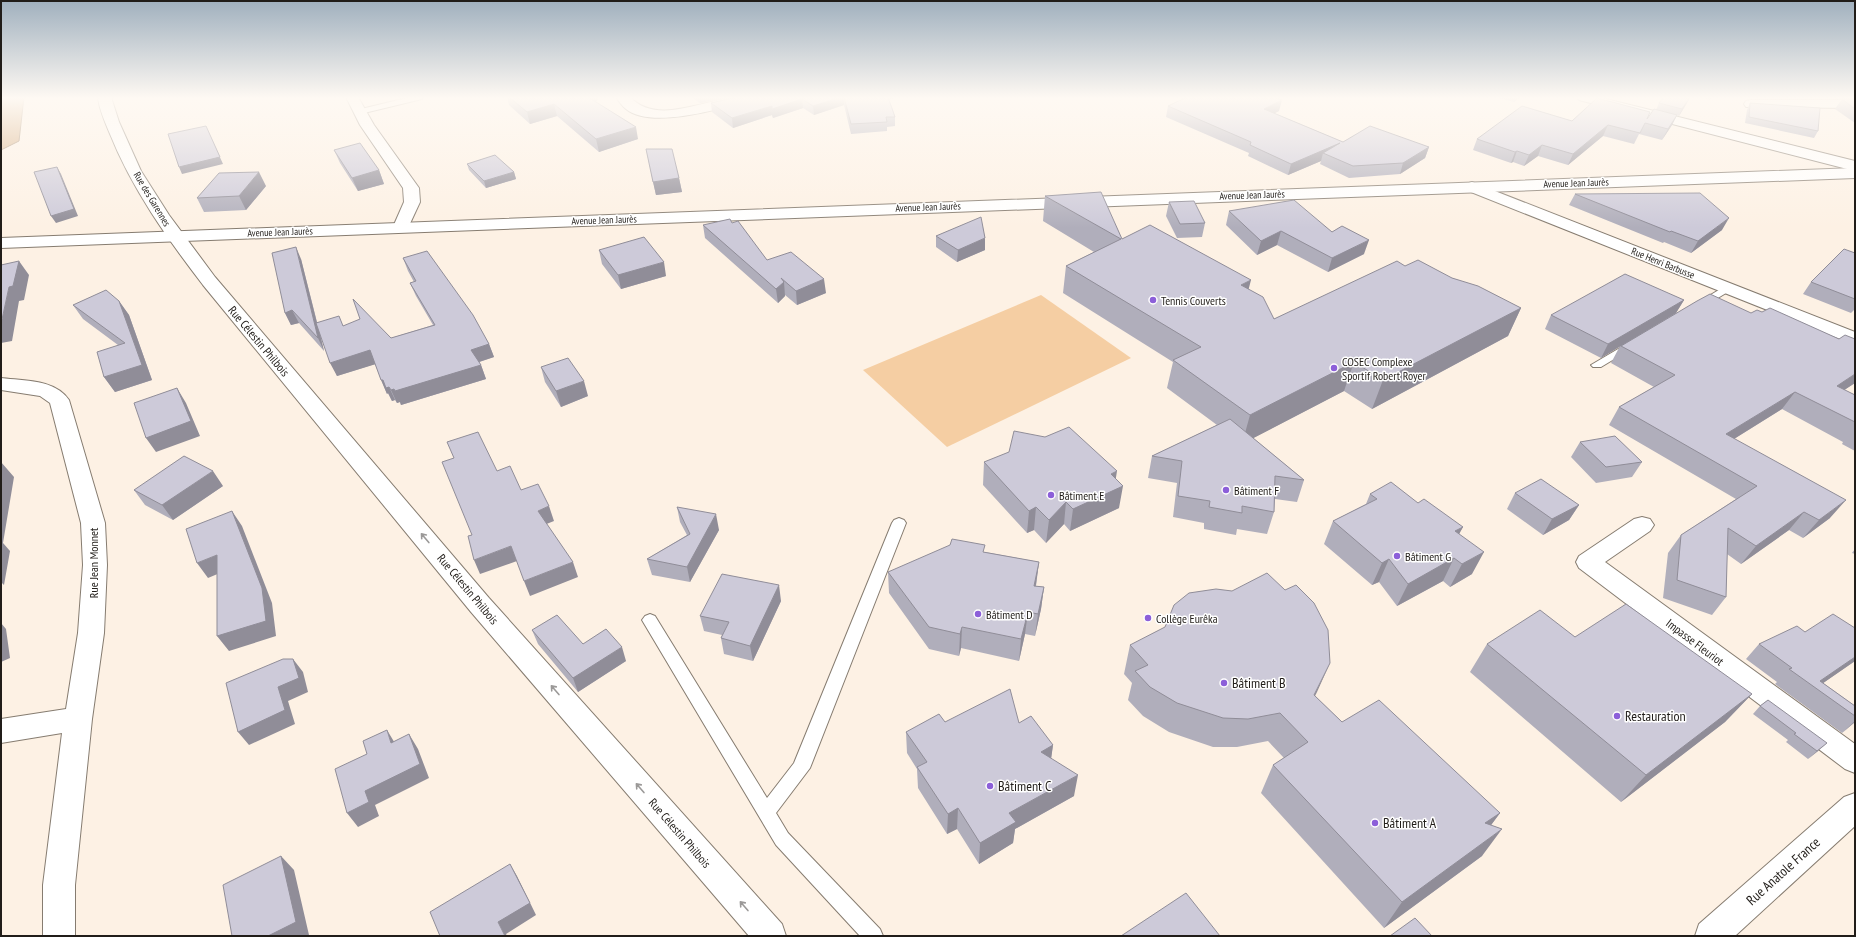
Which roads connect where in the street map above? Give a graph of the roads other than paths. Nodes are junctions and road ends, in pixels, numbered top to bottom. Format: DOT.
graph roads {
  1 [pos="118,141"];
  2 [pos="379,141"];
  3 [pos="1785,141"];
  4 [pos="1855,166"];
  5 [pos="1855,173"];
  6 [pos="1472,187"];
  7 [pos="401,227"];
  8 [pos="174,235"];
  9 [pos="1,242"];
  10 [pos="1727,288"];
  11 [pos="1692,308"];
  12 [pos="1855,339"];
  13 [pos="1638,341"];
  14 [pos="1597,365"];
  15 [pos="1,384"];
  16 [pos="899,523"];
  17 [pos="1642,525"];
  18 [pos="650,620"];
  19 [pos="78,719"];
  20 [pos="1,731"];
  21 [pos="1855,760"];
  22 [pos="1855,806"];
  23 [pos="766,812"];
  24 [pos="59,936"];
  25 [pos="770,936"];
  26 [pos="873,936"];
  27 [pos="1711,936"];
  1 -- 8 [label="street, Rue des Garennes"];
  2 -- 7 [label="street"];
  3 -- 4 [label="street"];
  5 -- 6 [label="street, Avenue Jean Jaurès"];
  6 -- 7 [label="street, Avenue Jean Jaurès"];
  6 -- 10 [label="street, Rue Henri Barbusse"];
  7 -- 8 [label="street, Avenue Jean Jaurès"];
  8 -- 9 [label="street, Avenue Jean Jaurès"];
  25 -- 8 [label="street, Rue Célestin Philbois, one-way"];
  10 -- 11 [label="lane"];
  10 -- 12 [label="street, Rue Henri Barbusse"];
  13 -- 14 [label="lane"];
  15 -- 19 [label="street, Rue Jean Monnet"];
  16 -- 23 [label="lane"];
  17 -- 21 [label="street, Impasse Fleuriot"];
  18 -- 23 [label="lane"];
  19 -- 20 [label="street"];
  19 -- 24 [label="street, Rue Jean Monnet"];
  22 -- 27 [label="street, Rue Anatole France"];
  23 -- 26 [label="lane"];
}
